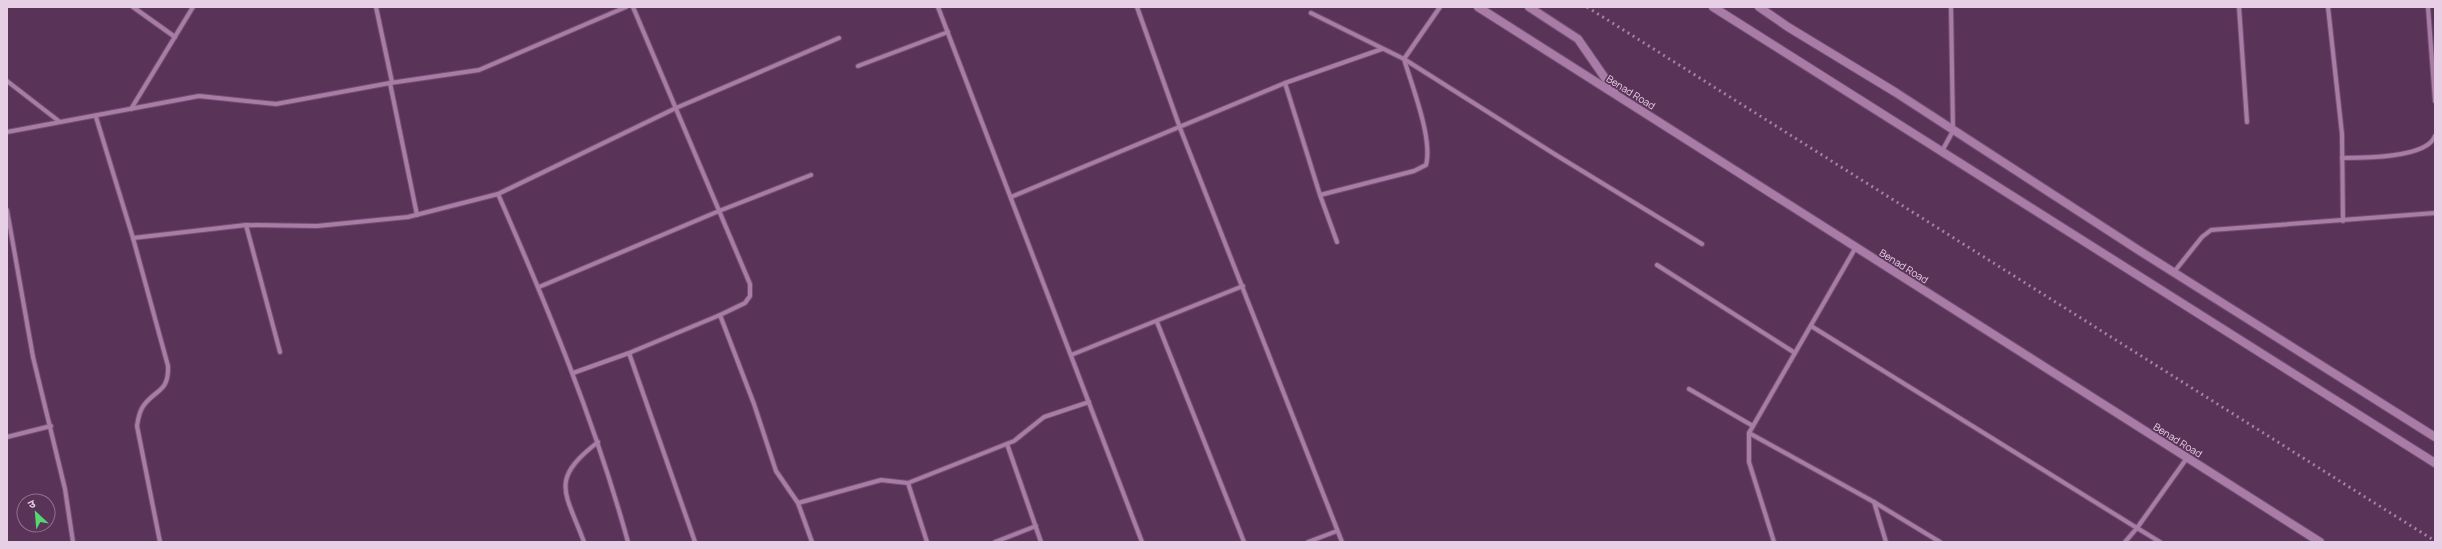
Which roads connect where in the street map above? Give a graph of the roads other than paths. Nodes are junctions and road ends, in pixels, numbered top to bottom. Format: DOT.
graph roads {
  1 [pos="133,7"];
  2 [pos="193,7"];
  3 [pos="376,7"];
  4 [pos="626,7"];
  5 [pos="633,7"];
  6 [pos="938,7"];
  7 [pos="1440,7"];
  8 [pos="1478,7"];
  9 [pos="1529,7"];
  10 [pos="1713,7"];
  11 [pos="1759,7"];
  12 [pos="1952,7"];
  13 [pos="2239,7"];
  14 [pos="2328,7"];
  15 [pos="2428,7"];
  16 [pos="1137,8"];
  17 [pos="1311,13"];
  18 [pos="948,32"];
  19 [pos="175,37"];
  20 [pos="840,38"];
  21 [pos="1382,49"];
  22 [pos="1404,59"];
  23 [pos="858,66"];
  24 [pos="7,81"];
  25 [pos="391,83"];
  26 [pos="1285,83"];
  27 [pos="1616,95"];
  28 [pos="2435,101"];
  29 [pos="676,108"];
  30 [pos="131,109"];
  31 [pos="96,117"];
  32 [pos="60,122"];
  33 [pos="2247,122"];
  34 [pos="1180,128"];
  35 [pos="1953,131"];
  36 [pos="7,132"];
  37 [pos="2435,136"];
  38 [pos="1942,151"];
  39 [pos="2342,158"];
  40 [pos="811,175"];
  41 [pos="498,194"];
  42 [pos="1320,195"];
  43 [pos="1011,197"];
  44 [pos="7,210"];
  45 [pos="719,211"];
  46 [pos="2435,213"];
  47 [pos="416,215"];
  48 [pos="2342,221"];
  49 [pos="246,224"];
  50 [pos="133,238"];
  51 [pos="1337,242"];
  52 [pos="1702,244"];
  53 [pos="1856,248"];
  54 [pos="1657,265"];
  55 [pos="2174,272"];
  56 [pos="1243,286"];
  57 [pos="539,287"];
  58 [pos="720,315"];
  59 [pos="1157,322"];
  60 [pos="1811,326"];
  61 [pos="280,352"];
  62 [pos="630,353"];
  63 [pos="1795,353"];
  64 [pos="1071,355"];
  65 [pos="573,373"];
  66 [pos="1688,388"];
  67 [pos="1089,402"];
  68 [pos="51,426"];
  69 [pos="1753,426"];
  70 [pos="1749,433"];
  71 [pos="7,437"];
  72 [pos="2435,437"];
  73 [pos="598,442"];
  74 [pos="1007,444"];
  75 [pos="2187,458"];
  76 [pos="2435,463"];
  77 [pos="908,483"];
  78 [pos="798,502"];
  79 [pos="1874,502"];
  80 [pos="1036,526"];
  81 [pos="2137,528"];
  82 [pos="1337,531"];
  83 [pos="73,542"];
  84 [pos="160,542"];
  85 [pos="584,542"];
  86 [pos="628,542"];
  87 [pos="695,542"];
  88 [pos="812,542"];
  89 [pos="927,542"];
  90 [pos="995,542"];
  91 [pos="1041,542"];
  92 [pos="1142,542"];
  93 [pos="1244,542"];
  94 [pos="1308,542"];
  95 [pos="1342,542"];
  96 [pos="1774,542"];
  97 [pos="1886,542"];
  98 [pos="1940,542"];
  99 [pos="2125,542"];
  100 [pos="2160,542"];
  101 [pos="2320,542"];
  1 -- 19 [label="street"];
  2 -- 19 [label="street"];
  3 -- 25 [label="street"];
  4 -- 25 [label="street"];
  5 -- 29 [label="street"];
  6 -- 18 [label="street"];
  7 -- 22 [label="street"];
  8 -- 27 [label="street, Benad Road"];
  9 -- 27 [label="street"];
  10 -- 38 [label="street"];
  11 -- 35 [label="street"];
  12 -- 35 [label="street"];
  13 -- 33 [label="street"];
  14 -- 39 [label="street"];
  15 -- 28 [label="street"];
  16 -- 34 [label="street"];
  17 -- 21 [label="street"];
  18 -- 23 [label="street"];
  18 -- 43 [label="street"];
  19 -- 30 [label="street"];
  20 -- 29 [label="street"];
  21 -- 22 [label="street"];
  21 -- 26 [label="street"];
  22 -- 42 [label="street"];
  22 -- 52 [label="street"];
  24 -- 32 [label="street"];
  25 -- 30 [label="street"];
  25 -- 47 [label="street"];
  26 -- 34 [label="street"];
  26 -- 42 [label="street"];
  27 -- 53 [label="street, Benad Road"];
  29 -- 41 [label="street"];
  29 -- 45 [label="street"];
  30 -- 31 [label="street"];
  31 -- 32 [label="street"];
  31 -- 50 [label="street"];
  32 -- 36 [label="street"];
  34 -- 43 [label="street"];
  34 -- 56 [label="street"];
  35 -- 38 [label="street"];
  35 -- 55 [label="street"];
  37 -- 39 [label="street"];
  38 -- 76 [label="street"];
  39 -- 48 [label="street"];
  40 -- 45 [label="street"];
  41 -- 47 [label="street"];
  41 -- 57 [label="street"];
  42 -- 51 [label="street"];
  43 -- 64 [label="street"];
  44 -- 68 [label="street"];
  45 -- 57 [label="street"];
  45 -- 58 [label="street"];
  46 -- 48 [label="street"];
  47 -- 49 [label="street"];
  48 -- 55 [label="street"];
  49 -- 50 [label="street"];
  49 -- 61 [label="street"];
  50 -- 84 [label="street"];
  53 -- 60 [label="street"];
  53 -- 75 [label="street, Benad Road"];
  54 -- 63 [label="street"];
  55 -- 72 [label="street"];
  56 -- 59 [label="street"];
  56 -- 82 [label="street"];
  57 -- 65 [label="street"];
  58 -- 62 [label="street"];
  58 -- 78 [label="street"];
  59 -- 64 [label="street"];
  59 -- 93 [label="street"];
  60 -- 63 [label="street"];
  60 -- 81 [label="street"];
  62 -- 65 [label="street"];
  62 -- 87 [label="street"];
  63 -- 69 [label="street"];
  64 -- 67 [label="street"];
  65 -- 73 [label="street"];
  66 -- 69 [label="street"];
  67 -- 74 [label="street"];
  67 -- 92 [label="street"];
  68 -- 71 [label="street"];
  68 -- 83 [label="street"];
  69 -- 70 [label="street"];
  70 -- 79 [label="street"];
  70 -- 96 [label="street"];
  73 -- 85 [label="street"];
  73 -- 86 [label="street"];
  74 -- 77 [label="street"];
  74 -- 80 [label="street"];
  75 -- 81 [label="street"];
  75 -- 101 [label="street, Benad Road"];
  77 -- 78 [label="street"];
  77 -- 89 [label="street"];
  78 -- 88 [label="street"];
  79 -- 97 [label="street"];
  79 -- 98 [label="street"];
  80 -- 90 [label="street"];
  80 -- 91 [label="street"];
  81 -- 99 [label="street"];
  81 -- 100 [label="street"];
  82 -- 94 [label="street"];
  82 -- 95 [label="street"];
}
